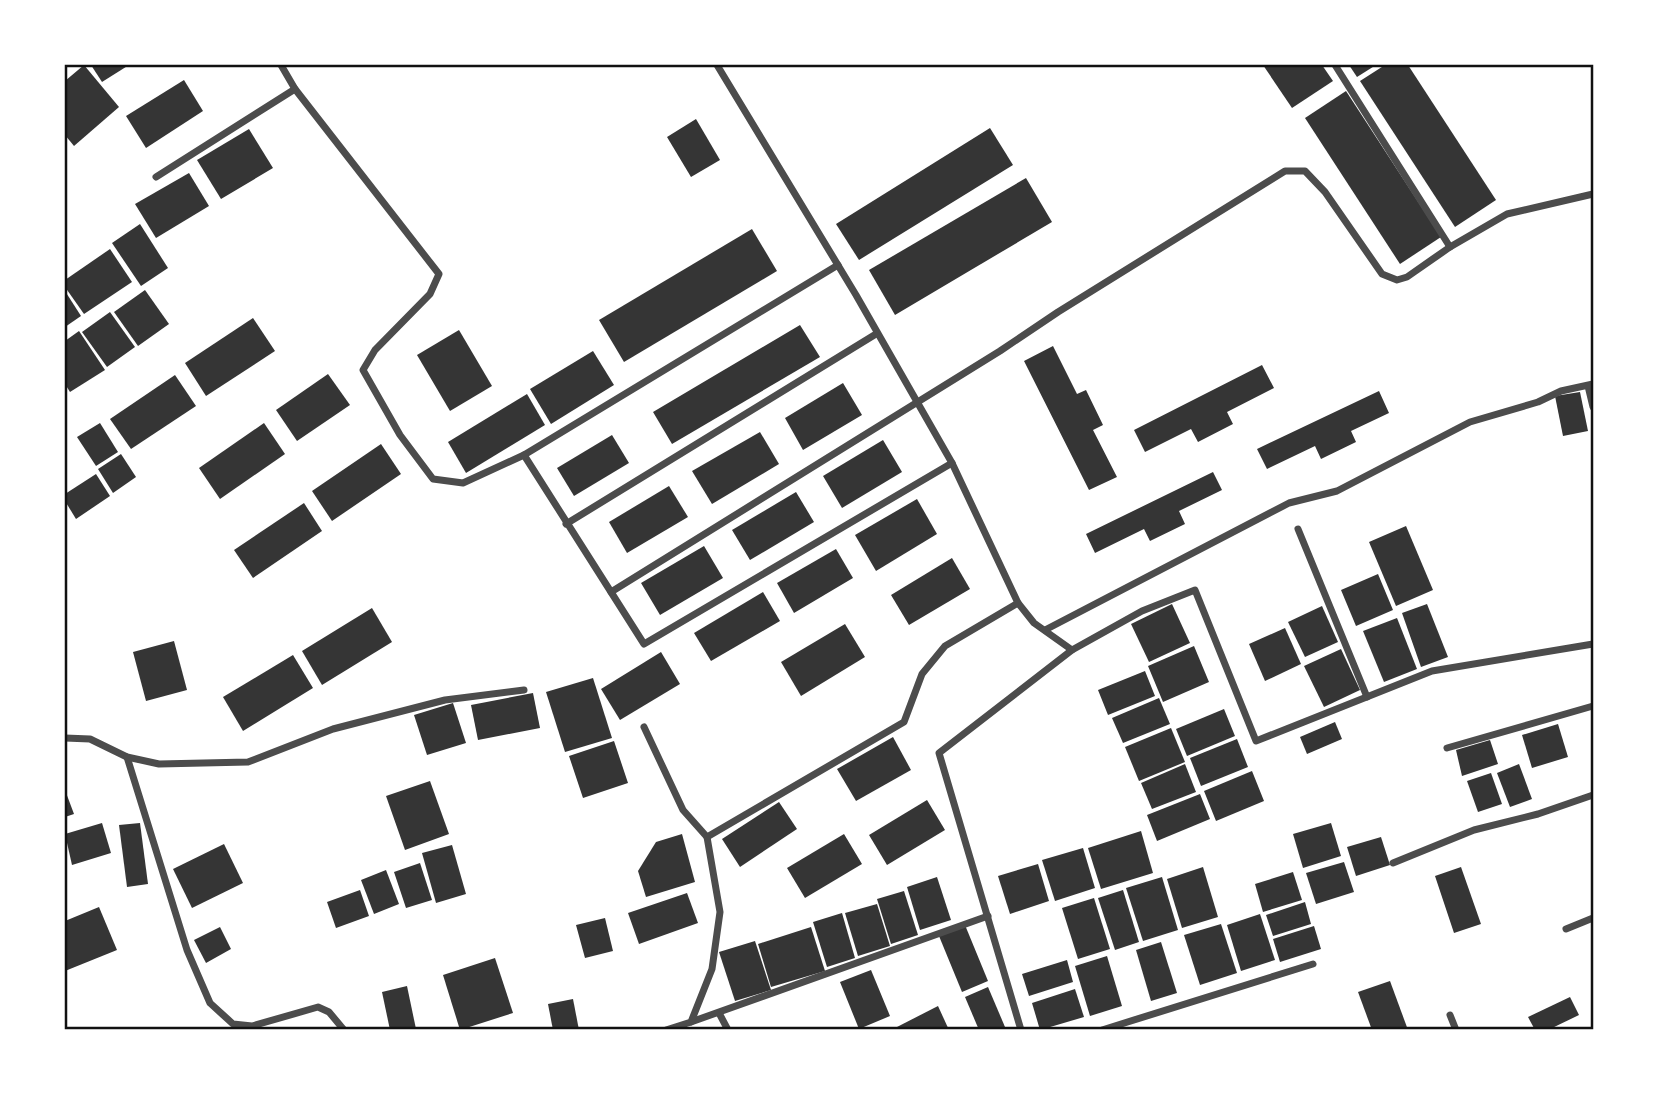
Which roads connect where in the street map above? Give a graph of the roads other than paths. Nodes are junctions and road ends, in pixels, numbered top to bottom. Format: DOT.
graph roads {
  1 [pos="281,65"];
  2 [pos="717,65"];
  3 [pos="1335,65"];
  4 [pos="295,89"];
  5 [pos="156,177"];
  6 [pos="1593,194"];
  7 [pos="1450,247"];
  8 [pos="838,265"];
  9 [pos="876,334"];
  10 [pos="1591,385"];
  11 [pos="917,402"];
  12 [pos="1593,407"];
  13 [pos="524,455"];
  14 [pos="952,463"];
  15 [pos="566,524"];
  16 [pos="1298,529"];
  17 [pos="611,592"];
  18 [pos="1018,603"];
  19 [pos="1045,630"];
  20 [pos="1593,644"];
  21 [pos="1072,650"];
  22 [pos="524,690"];
  23 [pos="1367,697"];
  24 [pos="1593,706"];
  25 [pos="644,727"];
  26 [pos="65,738"];
  27 [pos="1447,748"];
  28 [pos="127,757"];
  29 [pos="1593,796"];
  30 [pos="707,837"];
  31 [pos="1393,863"];
  32 [pos="988,916"];
  33 [pos="1593,918"];
  34 [pos="1566,929"];
  35 [pos="1313,964"];
  36 [pos="719,1013"];
  37 [pos="1450,1015"];
  38 [pos="691,1022"];
  39 [pos="344,1030"];
  40 [pos="666,1030"];
  41 [pos="728,1030"];
  42 [pos="1021,1030"];
  43 [pos="1102,1030"];
  44 [pos="1456,1030"];
  1 -- 4 [label="street"];
  2 -- 8 [label="street"];
  3 -- 7 [label="street"];
  4 -- 5 [label="street"];
  4 -- 13 [label="street"];
  6 -- 7 [label="street"];
  7 -- 11 [label="street"];
  8 -- 9 [label="street"];
  8 -- 13 [label="street"];
  9 -- 11 [label="street"];
  9 -- 15 [label="street"];
  10 -- 12 [label="street"];
  10 -- 19 [label="street"];
  11 -- 14 [label="street"];
  11 -- 17 [label="street"];
  13 -- 15 [label="street"];
  14 -- 17 [label="street"];
  14 -- 18 [label="street"];
  15 -- 17 [label="street"];
  16 -- 23 [label="street"];
  18 -- 19 [label="street"];
  18 -- 30 [label="street"];
  19 -- 21 [label="street"];
  20 -- 23 [label="street"];
  21 -- 23 [label="street"];
  21 -- 32 [label="street"];
  22 -- 28 [label="street"];
  24 -- 27 [label="street"];
  25 -- 30 [label="street"];
  26 -- 28 [label="street"];
  28 -- 39 [label="street"];
  29 -- 31 [label="street"];
  30 -- 38 [label="street"];
  32 -- 36 [label="street"];
  32 -- 42 [label="street"];
  33 -- 34 [label="street"];
  35 -- 43 [label="street"];
  36 -- 38 [label="street"];
  36 -- 41 [label="street"];
  37 -- 44 [label="street"];
  38 -- 40 [label="street"];
}
